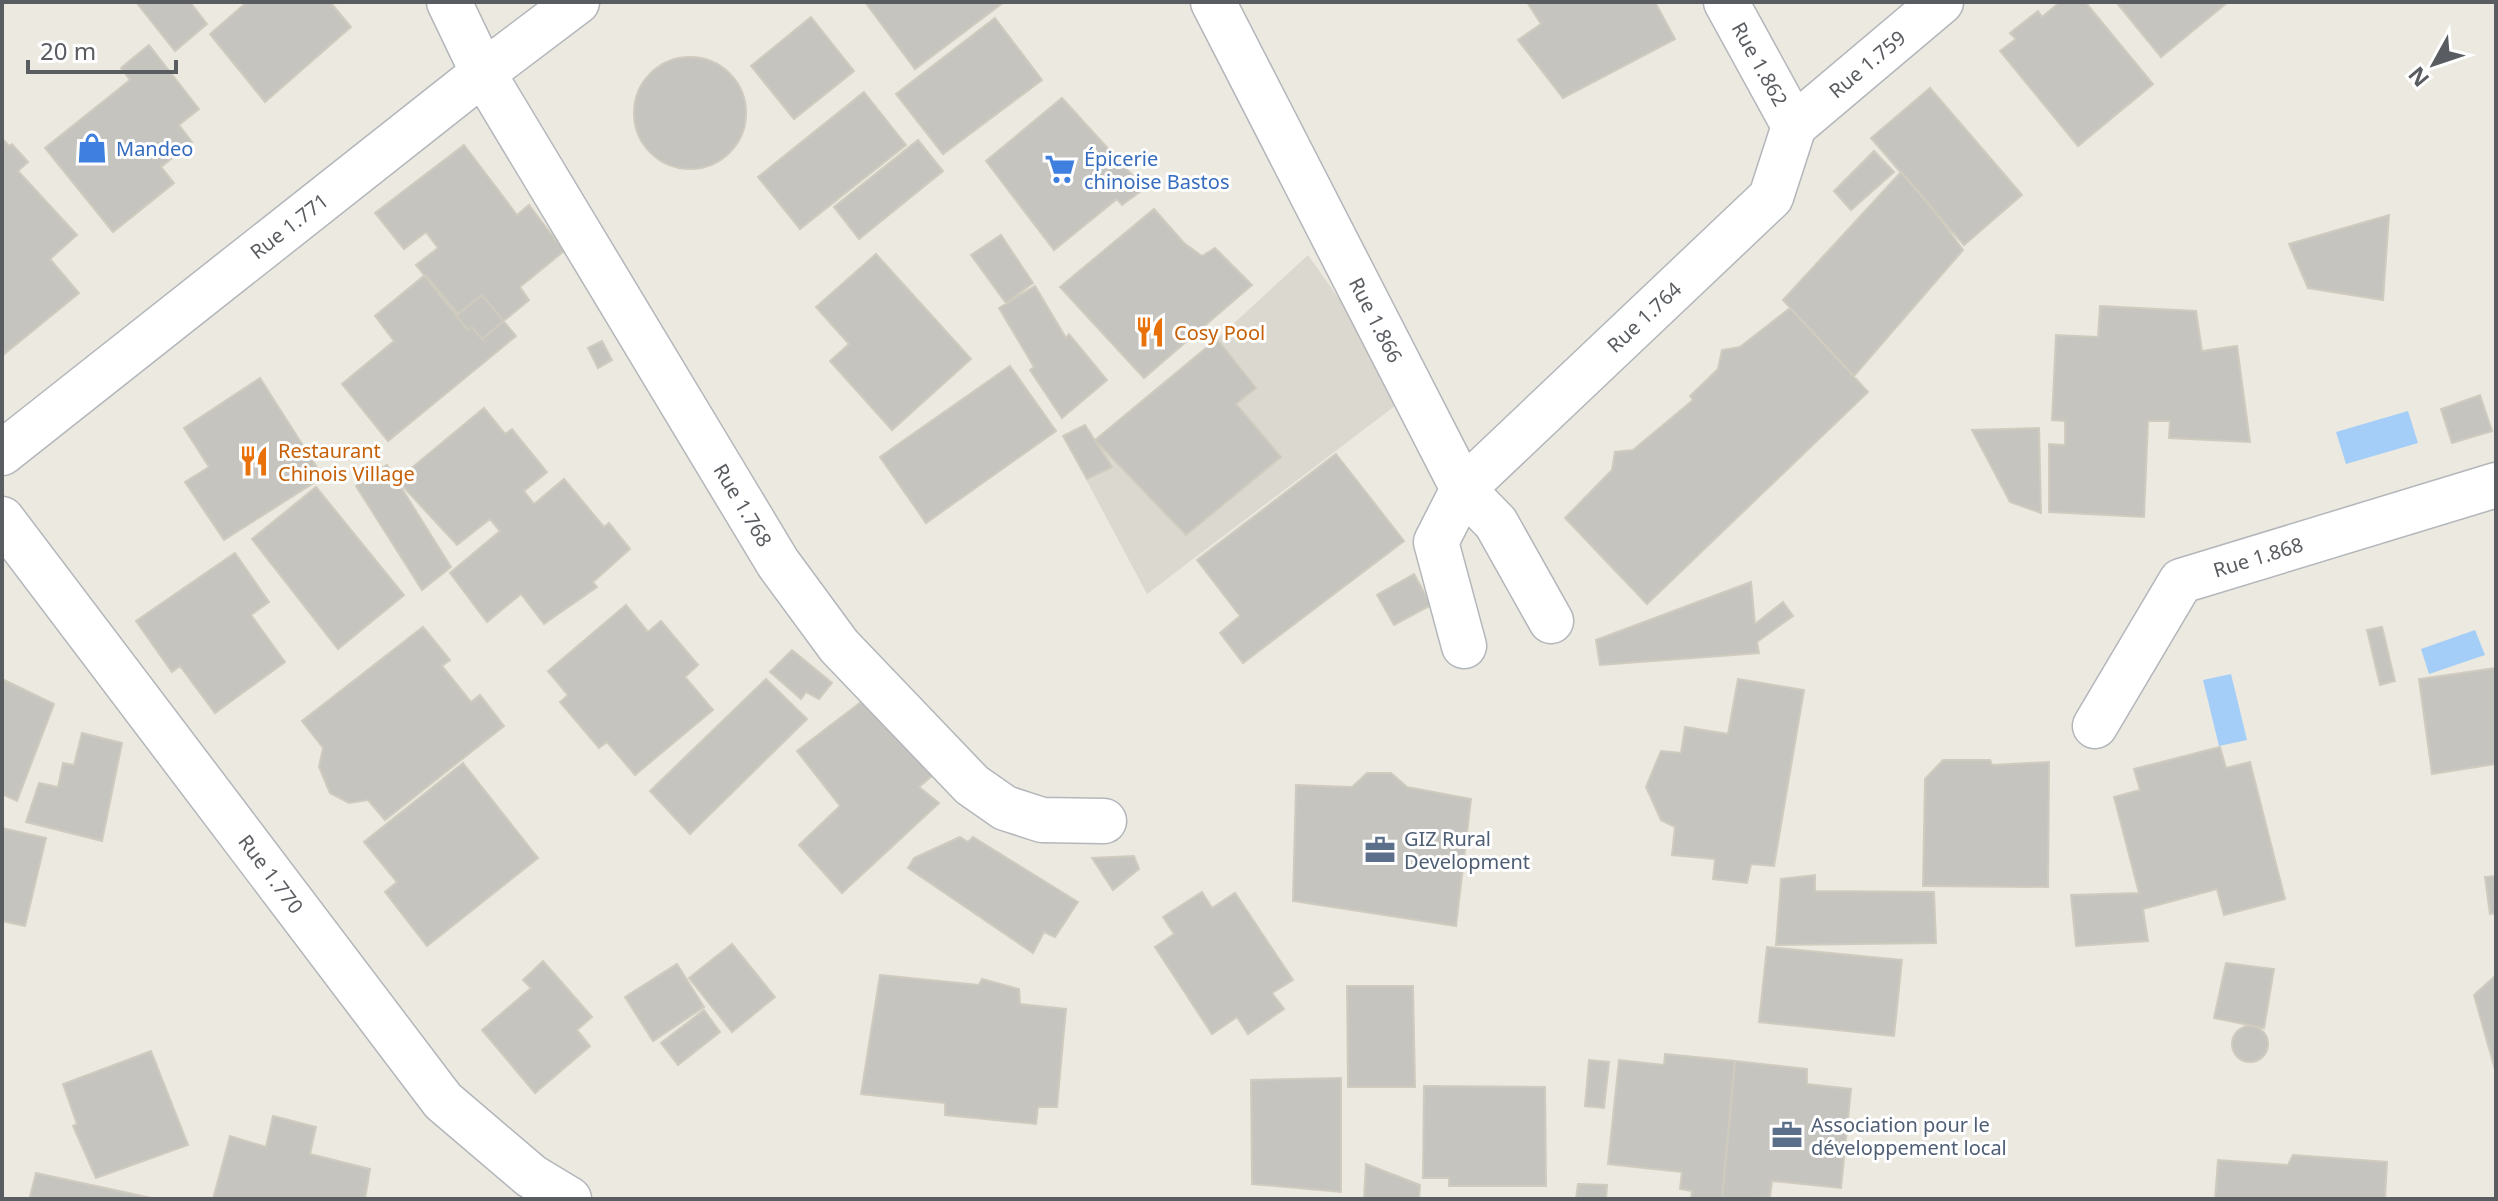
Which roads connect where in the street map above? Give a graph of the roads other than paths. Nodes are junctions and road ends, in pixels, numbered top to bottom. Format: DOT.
graph roads {
  1 [pos="449,2"];
  2 [pos="577,2"];
  3 [pos="1213,2"];
  4 [pos="1726,2"];
  5 [pos="1941,2"];
  6 [pos="483,73"];
  7 [pos="1794,126"];
  8 [pos="2,453"];
  9 [pos="2496,485"];
  10 [pos="1463,489"];
  11 [pos="2,519"];
  12 [pos="1551,621"];
  13 [pos="1464,646"];
  14 [pos="2095,726"];
  15 [pos="1104,821"];
  16 [pos="569,1199"];
  1 -- 6 [label="street, Rue 1.768"];
  2 -- 6 [label="street, Rue 1.771"];
  3 -- 10 [label="street, Rue 1.866"];
  4 -- 7 [label="street, Rue 1.862"];
  5 -- 7 [label="street, Rue 1.759"];
  6 -- 8 [label="street, Rue 1.771"];
  6 -- 15 [label="street, Rue 1.768"];
  7 -- 10 [label="street, Rue 1.764"];
  9 -- 14 [label="street, Rue 1.868"];
  10 -- 12 [label="street, Rue 1.866"];
  10 -- 13 [label="street"];
  11 -- 16 [label="street, Rue 1.770"];
}
